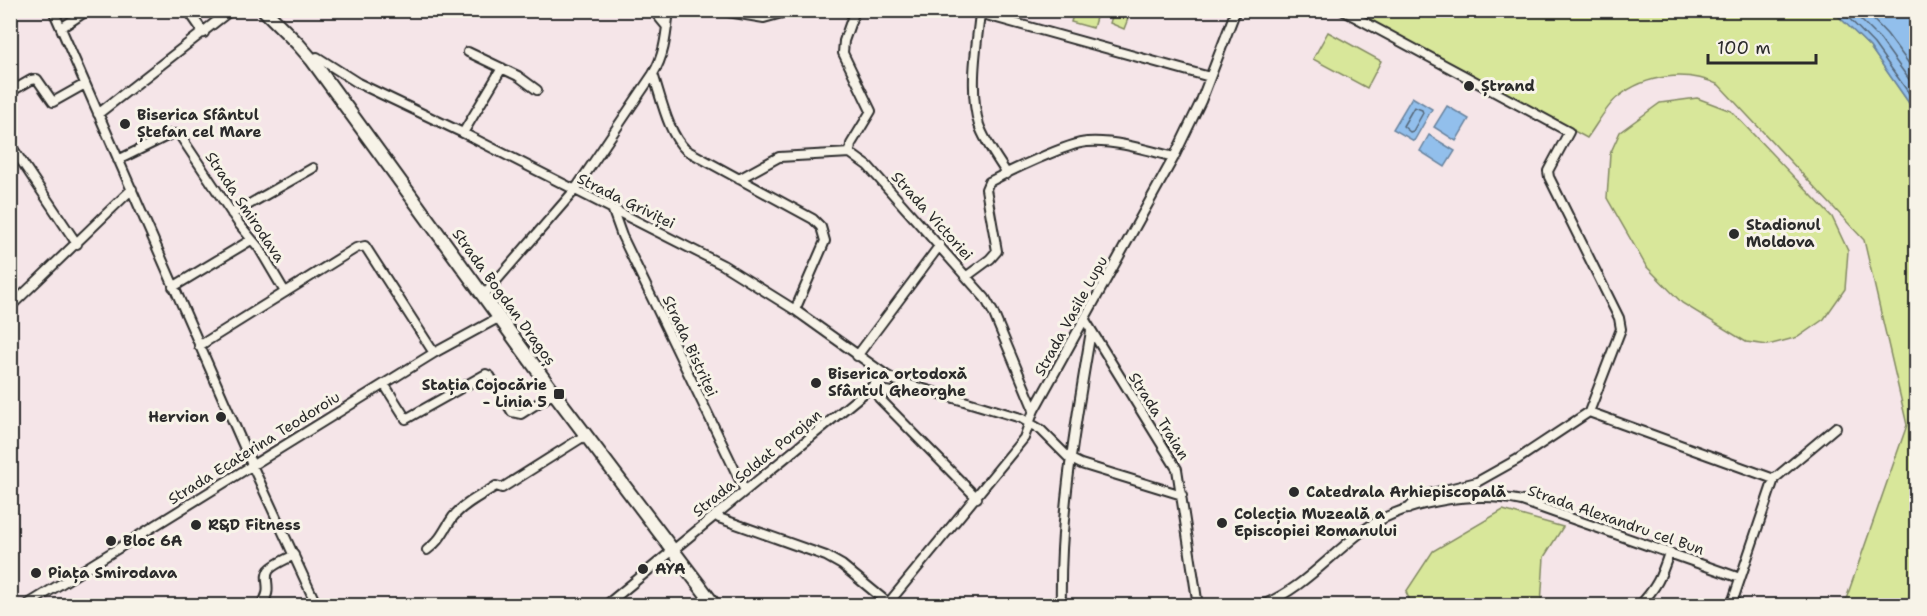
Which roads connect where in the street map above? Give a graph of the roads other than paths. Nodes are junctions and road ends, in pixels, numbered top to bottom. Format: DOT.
graph roads {
  1 [pos="53,10"];
  2 [pos="88,10"];
  3 [pos="188,10"];
  4 [pos="231,10"];
  5 [pos="653,10"];
  6 [pos="669,10"];
  7 [pos="716,10"];
  8 [pos="793,10"];
  9 [pos="855,10"];
  10 [pos="968,10"];
  11 [pos="1236,10"];
  12 [pos="1342,10"];
  13 [pos="269,12"];
  14 [pos="980,14"];
  15 [pos="667,27"];
  16 [pos="61,28"];
  17 [pos="204,33"];
  18 [pos="468,52"];
  19 [pos="312,60"];
  20 [pos="502,68"];
  21 [pos="653,74"];
  22 [pos="1210,77"];
  23 [pos="85,84"];
  24 [pos="537,90"];
  25 [pos="10,92"];
  26 [pos="98,114"];
  27 [pos="463,133"];
  28 [pos="10,144"];
  29 [pos="850,153"];
  30 [pos="1174,157"];
  31 [pos="118,160"];
  32 [pos="313,168"];
  33 [pos="1007,174"];
  34 [pos="739,179"];
  35 [pos="132,189"];
  36 [pos="574,190"];
  37 [pos="613,211"];
  38 [pos="232,214"];
  39 [pos="251,240"];
  40 [pos="77,244"];
  41 [pos="939,245"];
  42 [pos="967,276"];
  43 [pos="173,287"];
  44 [pos="285,292"];
  45 [pos="484,295"];
  46 [pos="11,305"];
  47 [pos="795,310"];
  48 [pos="500,317"];
  49 [pos="1085,320"];
  50 [pos="1091,331"];
  51 [pos="200,345"];
  52 [pos="434,353"];
  53 [pos="857,356"];
  54 [pos="886,375"];
  55 [pos="384,384"];
  56 [pos="873,387"];
  57 [pos="919,388"];
  58 [pos="554,393"];
  59 [pos="1034,410"];
  60 [pos="1589,412"];
  61 [pos="1030,423"];
  62 [pos="1836,427"];
  63 [pos="586,435"];
  64 [pos="1070,458"];
  65 [pos="252,465"];
  66 [pos="1774,478"];
  67 [pos="746,491"];
  68 [pos="1182,495"];
  69 [pos="977,498"];
  70 [pos="1408,509"];
  71 [pos="716,514"];
  72 [pos="673,549"];
  73 [pos="427,550"];
  74 [pos="1669,553"];
  75 [pos="294,555"];
  76 [pos="1740,578"];
  77 [pos="887,604"];
  78 [pos="25,606"];
  79 [pos="260,606"];
  80 [pos="317,606"];
  81 [pos="605,606"];
  82 [pos="715,606"];
  83 [pos="1061,606"];
  84 [pos="1198,606"];
  85 [pos="1260,606"];
  86 [pos="1639,606"];
  87 [pos="1731,606"];
  1 -- 16 [label="street"];
  2 -- 16 [label="street"];
  3 -- 17 [label="street"];
  4 -- 17 [label="street"];
  5 -- 15 [label="street"];
  6 -- 15 [label="street"];
  7 -- 8 [label="street"];
  9 -- 29 [label="street"];
  10 -- 14 [label="street"];
  11 -- 22 [label="street, Strada Vasile Lupu"];
  12 -- 60 [label="street"];
  13 -- 19 [label="main road, Strada Bogdan Dragoș"];
  14 -- 22 [label="street"];
  14 -- 33 [label="street"];
  15 -- 21 [label="street"];
  16 -- 23 [label="street"];
  17 -- 26 [label="street"];
  18 -- 20 [label="street"];
  19 -- 27 [label="street, Strada Griviței"];
  19 -- 45 [label="main road, Strada Bogdan Dragoș"];
  20 -- 24 [label="street"];
  20 -- 27 [label="street"];
  21 -- 34 [label="street"];
  21 -- 36 [label="street"];
  22 -- 30 [label="street, Strada Vasile Lupu"];
  23 -- 25 [label="street"];
  23 -- 26 [label="street"];
  26 -- 31 [label="street"];
  27 -- 36 [label="street, Strada Griviței"];
  28 -- 40 [label="street"];
  29 -- 34 [label="street"];
  29 -- 41 [label="street, Strada Victoriei"];
  30 -- 33 [label="street"];
  30 -- 49 [label="street, Strada Vasile Lupu"];
  31 -- 35 [label="street"];
  31 -- 38 [label="street, Strada Smirodava"];
  32 -- 38 [label="street"];
  33 -- 42 [label="street"];
  34 -- 47 [label="street"];
  35 -- 40 [label="street"];
  35 -- 43 [label="street"];
  36 -- 37 [label="street, Strada Griviței"];
  36 -- 45 [label="street"];
  37 -- 47 [label="street, Strada Griviței"];
  37 -- 67 [label="street, Strada Bistriței"];
  38 -- 39 [label="street, Strada Smirodava"];
  39 -- 43 [label="street"];
  39 -- 44 [label="street, Strada Smirodava"];
  40 -- 46 [label="street"];
  41 -- 42 [label="street, Strada Victoriei"];
  41 -- 53 [label="street"];
  42 -- 59 [label="street, Strada Victoriei"];
  43 -- 51 [label="street"];
  44 -- 51 [label="street"];
  44 -- 52 [label="street"];
  45 -- 48 [label="main road, Strada Bogdan Dragoș"];
  47 -- 53 [label="street, Strada Griviței"];
  48 -- 52 [label="street, Strada Ecaterina Teodoroiu"];
  48 -- 58 [label="main road, Strada Bogdan Dragoș"];
  49 -- 50 [label="street, Strada Traian"];
  49 -- 59 [label="street, Strada Vasile Lupu"];
  50 -- 64 [label="street"];
  50 -- 68 [label="street, Strada Traian"];
  51 -- 65 [label="street"];
  52 -- 55 [label="street, Strada Ecaterina Teodoroiu"];
  53 -- 54 [label="street, Strada Griviței"];
  54 -- 56 [label="street, Strada Soldat Porojan"];
  54 -- 57 [label="street, Strada Griviței"];
  55 -- 58 [label="street"];
  55 -- 65 [label="street, Strada Ecaterina Teodoroiu"];
  56 -- 57 [label="street, Strada Griviței"];
  56 -- 67 [label="street, Strada Soldat Porojan"];
  56 -- 69 [label="street"];
  57 -- 61 [label="street, Strada Griviței"];
  58 -- 63 [label="main road, Strada Bogdan Dragoș"];
  59 -- 61 [label="street, Strada Vasile Lupu"];
  60 -- 66 [label="street"];
  60 -- 70 [label="street"];
  61 -- 64 [label="street, Strada Griviței"];
  61 -- 69 [label="street, Strada Vasile Lupu"];
  62 -- 66 [label="street"];
  63 -- 72 [label="main road, Strada Bogdan Dragoș"];
  63 -- 73 [label="street"];
  64 -- 68 [label="street, Strada Griviței"];
  64 -- 83 [label="street"];
  65 -- 75 [label="street"];
  65 -- 78 [label="street, Strada Ecaterina Teodoroiu"];
  66 -- 76 [label="street"];
  67 -- 71 [label="street, Strada Soldat Porojan"];
  68 -- 84 [label="street, Strada Traian"];
  69 -- 77 [label="street, Strada Vasile Lupu"];
  70 -- 74 [label="street, Strada Alexandru cel Bun"];
  70 -- 85 [label="street, Strada Alexandru cel Bun"];
  71 -- 72 [label="street, Strada Soldat Porojan"];
  71 -- 77 [label="street"];
  72 -- 81 [label="street, Strada Soldat Porojan"];
  72 -- 82 [label="main road, Strada Bogdan Dragoș"];
  74 -- 76 [label="street, Strada Alexandru cel Bun"];
  74 -- 86 [label="street"];
  75 -- 79 [label="street"];
  75 -- 80 [label="street"];
  76 -- 87 [label="street"];
}
